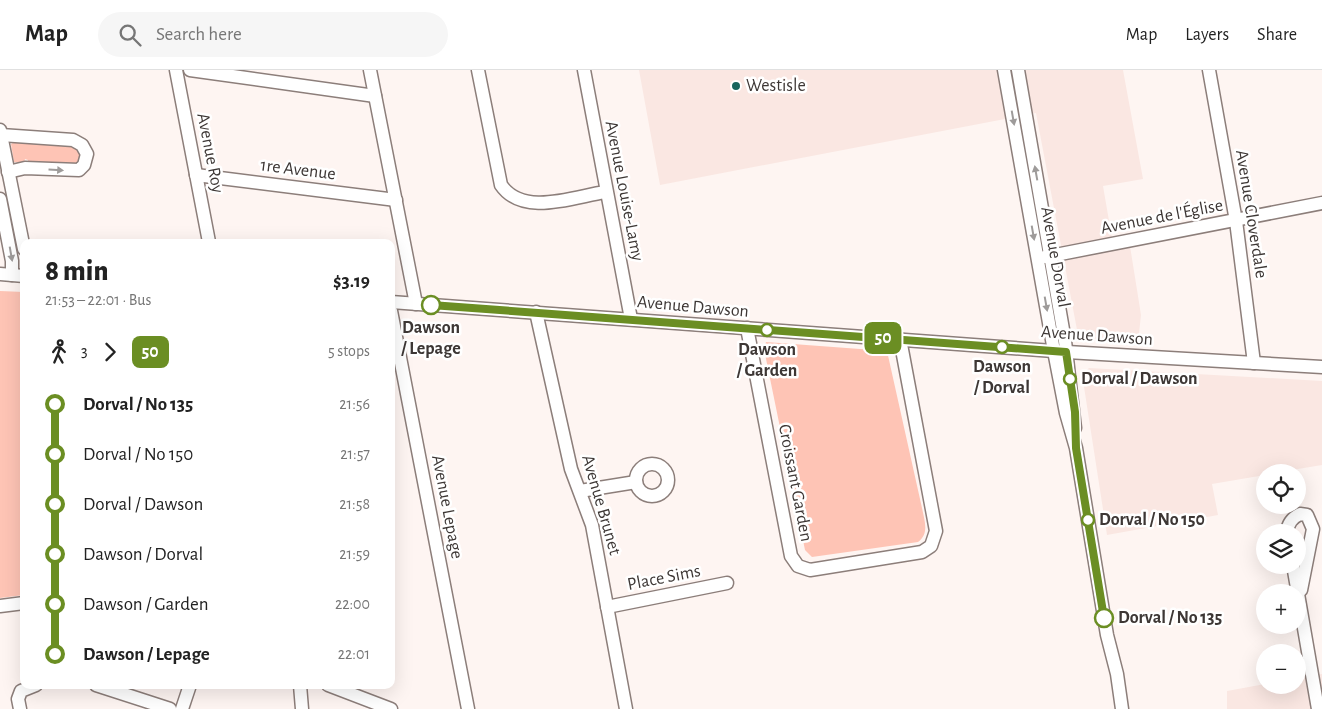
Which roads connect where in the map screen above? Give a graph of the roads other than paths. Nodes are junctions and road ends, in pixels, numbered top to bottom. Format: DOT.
graph roads {
  1 [pos="176,70"];
  2 [pos="190,70"];
  3 [pos="370,70"];
  4 [pos="478,70"];
  5 [pos="584,70"];
  6 [pos="1004,70"];
  7 [pos="1018,70"];
  8 [pos="1209,70"];
  9 [pos="375,96"];
  10 [pos="0,132"];
  11 [pos="8,172"];
  12 [pos="196,175"];
  13 [pos="605,192"];
  14 [pos="0,199"];
  15 [pos="396,200"];
  16 [pos="1322,204"];
  17 [pos="1236,221"];
  18 [pos="22,239"];
  19 [pos="208,239"];
  20 [pos="1051,256"];
  21 [pos="1037,258"];
  22 [pos="12,275"];
  23 [pos="395,302"];
  24 [pos="416,304"];
  25 [pos="536,312"];
  26 [pos="631,319"];
  27 [pos="747,328"];
  28 [pos="395,332"];
  29 [pos="900,339"];
  30 [pos="1060,352"];
  31 [pos="1254,363"];
  32 [pos="1322,368"];
  33 [pos="636,482"];
  34 [pos="580,491"];
  35 [pos="1288,524"];
  36 [pos="1306,567"];
  37 [pos="727,583"];
  38 [pos="20,604"];
  39 [pos="0,606"];
  40 [pos="608,607"];
  41 [pos="1306,634"];
  42 [pos="26,689"];
  43 [pos="108,689"];
  44 [pos="189,689"];
  45 [pos="300,689"];
  46 [pos="338,689"];
  47 [pos="20,709"];
  48 [pos="170,709"];
  49 [pos="182,709"];
  50 [pos="302,709"];
  51 [pos="391,709"];
  52 [pos="468,709"];
  53 [pos="626,709"];
  54 [pos="1122,709"];
  55 [pos="1318,709"];
  1 -- 12 [label="street, Avenue Roy"];
  2 -- 9 [label="street"];
  3 -- 9 [label="street"];
  4 -- 13 [label="street"];
  5 -- 13 [label="street, Avenue Louise-Lamy"];
  6 -- 21 [label="street, Avenue Dorval, one-way"];
  20 -- 7 [label="street, Avenue Dorval, one-way"];
  8 -- 17 [label="street, Avenue Cloverdale"];
  9 -- 15 [label="street"];
  10 -- 11 [label="street"];
  11 -- 10 [label="street, one-way"];
  11 -- 18 [label="street"];
  12 -- 15 [label="street, 1re Avenue"];
  12 -- 19 [label="street, Avenue Roy"];
  13 -- 26 [label="street, Avenue Louise-Lamy"];
  14 -- 22 [label="street, one-way"];
  15 -- 24 [label="street"];
  16 -- 17 [label="street, Avenue de l'Église"];
  17 -- 20 [label="street, Avenue de l'Église"];
  17 -- 31 [label="street, Avenue Cloverdale"];
  20 -- 21 [label="street, Avenue de l'Église"];
  20 -- 30 [label="street, Avenue Dorval"];
  21 -- 30 [label="street, Avenue Dorval, one-way"];
  23 -- 24 [label="street, Avenue Dawson"];
  24 -- 25 [label="street, Avenue Dawson"];
  25 -- 26 [label="street, Avenue Dawson"];
  25 -- 34 [label="street, Avenue Brunet"];
  26 -- 27 [label="street, Avenue Dawson"];
  27 -- 29 [label="street, Avenue Dawson"];
  27 -- 29 [label="street, Croissant Garden"];
  28 -- 52 [label="street, Avenue Lepage"];
  29 -- 30 [label="street, Avenue Dawson"];
  30 -- 31 [label="street, Avenue Dawson"];
  30 -- 54 [label="street, Avenue Dorval"];
  31 -- 32 [label="street, Avenue Dawson"];
  33 -- 34 [label="street"];
  34 -- 40 [label="street, Avenue Brunet"];
  35 -- 36 [label="street"];
  37 -- 40 [label="street, Place Sims"];
  38 -- 39 [label="street"];
  40 -- 53 [label="street, Avenue Brunet"];
  41 -- 55 [label="street"];
  42 -- 47 [label="street"];
  43 -- 48 [label="street"];
  44 -- 49 [label="street"];
  45 -- 50 [label="street"];
  46 -- 51 [label="street"];
}
